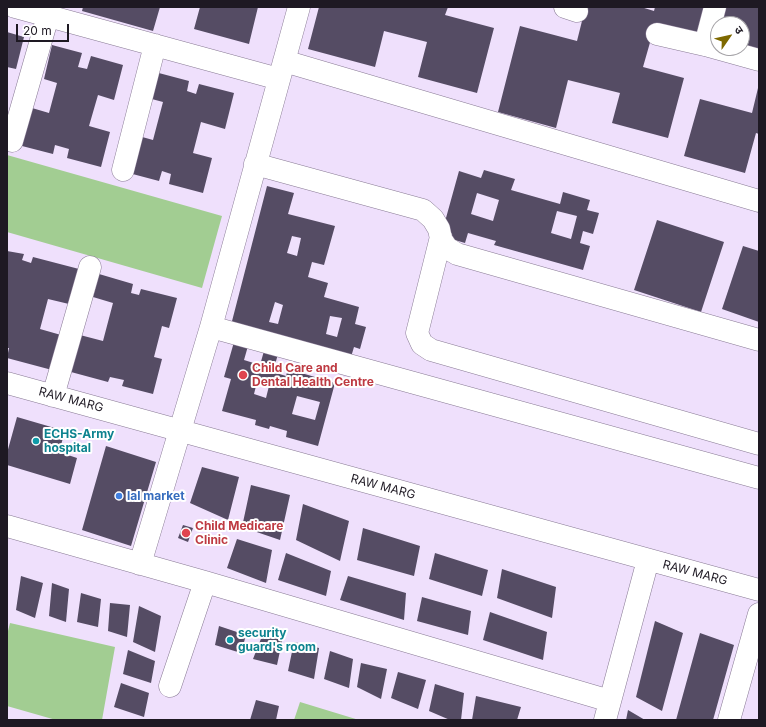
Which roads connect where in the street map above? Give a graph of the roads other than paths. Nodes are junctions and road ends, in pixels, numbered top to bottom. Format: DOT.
graph roads {
  1 [pos="15,7"];
  2 [pos="299,7"];
  3 [pos="715,7"];
  4 [pos="48,16"];
  5 [pos="657,34"];
  6 [pos="155,45"];
  7 [pos="705,45"];
  8 [pos="759,60"];
  9 [pos="281,70"];
  10 [pos="12,141"];
  11 [pos="255,164"];
  12 [pos="123,170"];
  13 [pos="759,200"];
  14 [pos="441,237"];
  15 [pos="90,267"];
  16 [pos="211,327"];
  17 [pos="759,340"];
  18 [pos="7,383"];
  19 [pos="53,396"];
  20 [pos="180,431"];
  21 [pos="759,444"];
  22 [pos="759,478"];
  23 [pos="7,526"];
  24 [pos="648,560"];
  25 [pos="140,564"];
  26 [pos="205,582"];
  27 [pos="759,590"];
  28 [pos="759,614"];
  29 [pos="170,686"];
  30 [pos="608,710"];
  31 [pos="729,720"];
  1 -- 4 [label="street"];
  2 -- 9 [label="street"];
  3 -- 7 [label="street"];
  4 -- 6 [label="street"];
  4 -- 10 [label="street"];
  5 -- 7 [label="street"];
  6 -- 9 [label="street"];
  6 -- 12 [label="street"];
  7 -- 8 [label="street"];
  9 -- 11 [label="street"];
  9 -- 13 [label="street"];
  11 -- 14 [label="street"];
  11 -- 16 [label="street"];
  14 -- 17 [label="street"];
  14 -- 21 [label="street"];
  15 -- 19 [label="street"];
  16 -- 20 [label="street"];
  16 -- 22 [label="street"];
  18 -- 19 [label="street, RAW MARG"];
  19 -- 20 [label="street, RAW MARG"];
  20 -- 24 [label="street, RAW MARG"];
  20 -- 25 [label="street"];
  23 -- 25 [label="street"];
  24 -- 27 [label="street, RAW MARG"];
  24 -- 30 [label="street"];
  25 -- 26 [label="street"];
  26 -- 29 [label="street"];
  26 -- 30 [label="street"];
  28 -- 31 [label="street"];
}
